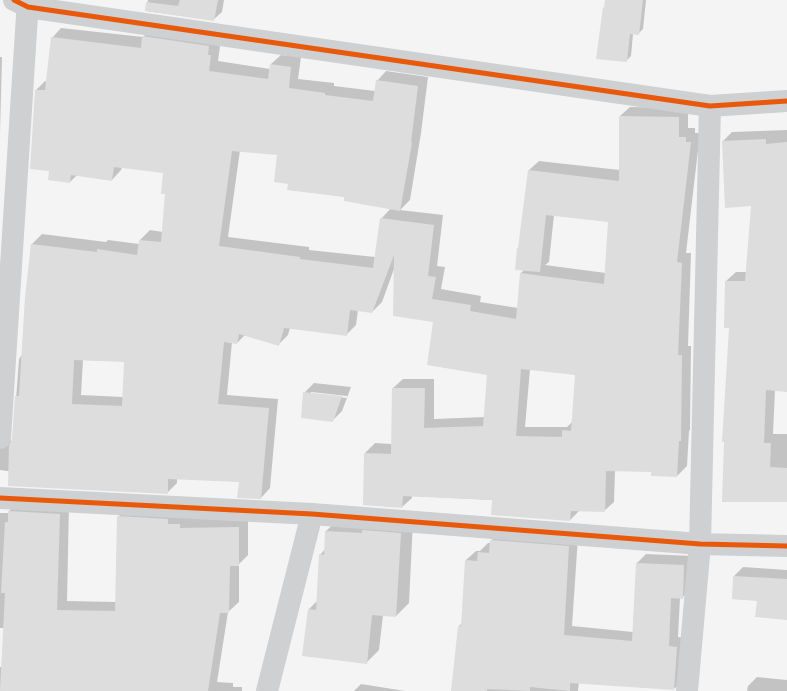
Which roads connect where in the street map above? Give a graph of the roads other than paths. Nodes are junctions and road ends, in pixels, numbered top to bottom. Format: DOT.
graph roads {
  1 [pos="23,2"];
  2 [pos="787,101"];
  3 [pos="710,106"];
  4 [pos="0,438"];
  5 [pos="0,498"];
  6 [pos="312,514"];
  7 [pos="700,544"];
  8 [pos="787,546"];
  9 [pos="267,691"];
  10 [pos="687,691"];
  1 -- 3 [label="street"];
  1 -- 4 [label="street"];
  2 -- 3 [label="street"];
  3 -- 7 [label="street"];
  5 -- 6 [label="street"];
  6 -- 7 [label="street"];
  6 -- 9 [label="street"];
  7 -- 8 [label="street"];
  7 -- 10 [label="street"];
}
